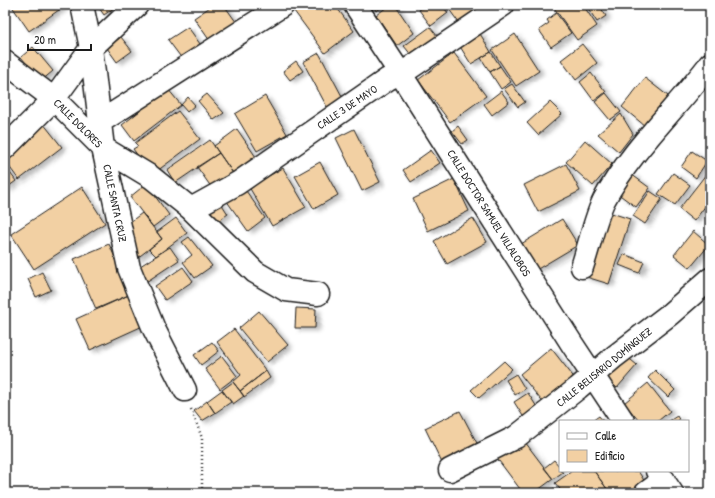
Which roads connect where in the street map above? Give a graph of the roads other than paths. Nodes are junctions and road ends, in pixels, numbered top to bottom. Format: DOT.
graph roads {
  1 [pos="82,5"];
  2 [pos="137,5"];
  3 [pos="283,5"];
  4 [pos="355,5"];
  5 [pos="503,5"];
  6 [pos="91,48"];
  7 [pos="5,62"];
  8 [pos="710,64"];
  9 [pos="400,73"];
  10 [pos="54,99"];
  11 [pos="100,122"];
  12 [pos="5,148"];
  13 [pos="104,148"];
  14 [pos="191,209"];
  15 [pos="582,267"];
  16 [pos="710,279"];
  17 [pos="318,294"];
  18 [pos="593,376"];
  19 [pos="185,390"];
  20 [pos="622,420"];
  21 [pos="450,470"];
  22 [pos="664,481"];
  23 [pos="646,493"];
  1 -- 6 [label="street, CALLE SANTA CRUZ"];
  2 -- 6 [label="street"];
  3 -- 11 [label="street"];
  4 -- 9 [label="street, CALLE DOCTOR SAMUEL VILLALOBOS"];
  5 -- 9 [label="street, CALLE 3 DE MAYO"];
  6 -- 10 [label="street"];
  6 -- 11 [label="street, CALLE SANTA CRUZ"];
  7 -- 10 [label="street, CALLE DOLORES"];
  8 -- 15 [label="street"];
  9 -- 14 [label="street, CALLE 3 DE MAYO"];
  9 -- 18 [label="street, CALLE DOCTOR SAMUEL VILLALOBOS"];
  10 -- 12 [label="street"];
  10 -- 13 [label="street, CALLE DOLORES"];
  11 -- 13 [label="street, CALLE SANTA CRUZ"];
  13 -- 14 [label="street, CALLE DOLORES"];
  13 -- 19 [label="street, CALLE SANTA CRUZ"];
  14 -- 17 [label="street, CALLE DOLORES"];
  16 -- 18 [label="street, CALLE BELISARIO DOMÍNGUEZ"];
  18 -- 20 [label="street, CALLE DOCTOR SAMUEL VILLALOBOS"];
  18 -- 21 [label="street, CALLE BELISARIO DOMÍNGUEZ"];
  22 -- 23 [label="street"];
}
